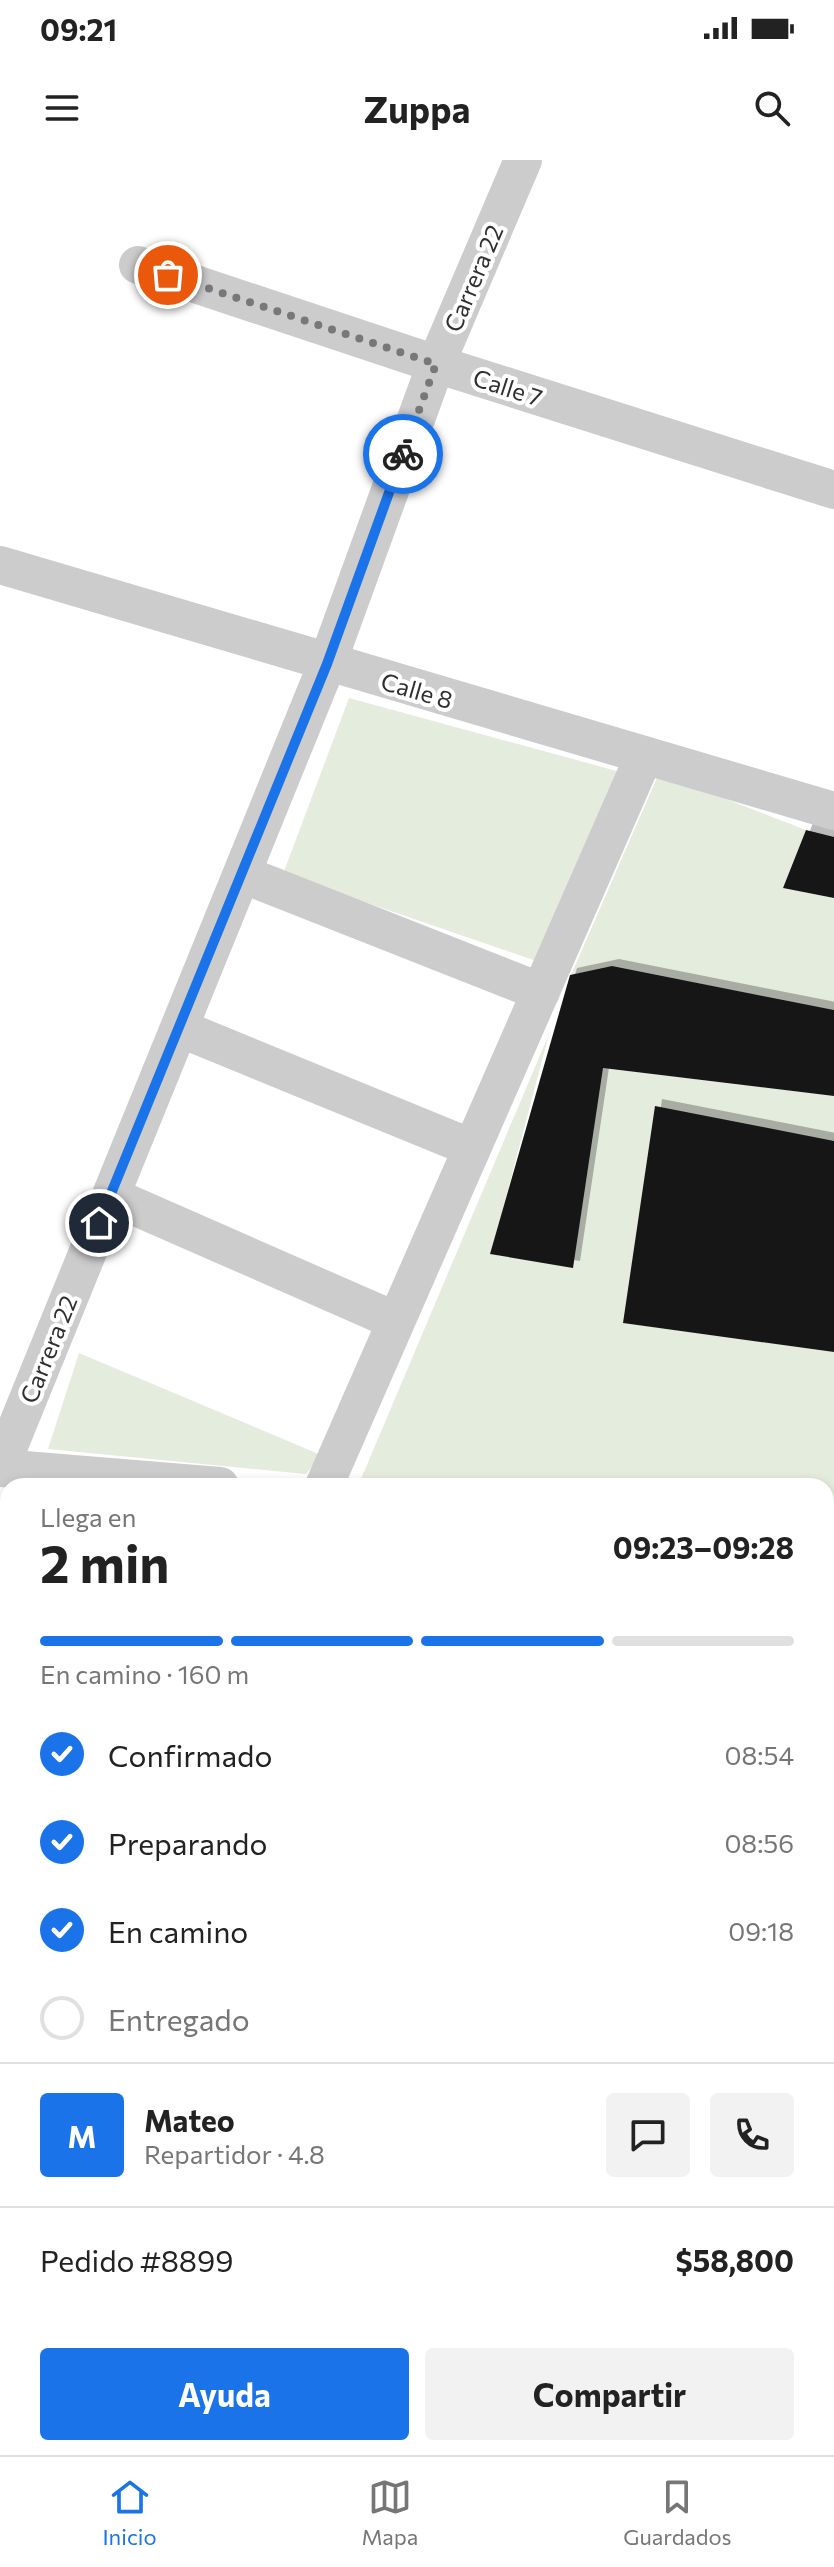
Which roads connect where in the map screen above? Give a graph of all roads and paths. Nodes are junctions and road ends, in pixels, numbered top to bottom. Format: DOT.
graph roads {
  1 [pos="523,160"];
  2 [pos="138,265"];
  3 [pos="436,364"];
  4 [pos="834,490"];
  5 [pos="0,565"];
  6 [pos="327,664"];
  7 [pos="644,756"];
  8 [pos="834,811"];
  9 [pos="242,874"];
  10 [pos="541,992"];
  11 [pos="179,1028"];
  12 [pos="472,1148"];
  13 [pos="111,1196"];
  14 [pos="396,1321"];
  15 [pos="0,1468"];
  16 [pos="122,1478"];
  17 [pos="327,1478"];
  1 -- 3 [label="street, Carrera 22"];
  2 -- 3 [label="street, Calle 7"];
  3 -- 4 [label="street, Calle 7"];
  3 -- 6 [label="street, Carrera 22"];
  5 -- 6 [label="street, Calle 8"];
  6 -- 7 [label="street, Calle 8"];
  6 -- 9 [label="street, Carrera 22"];
  7 -- 8 [label="street, Calle 8"];
  7 -- 10 [label="street"];
  9 -- 10 [label="street"];
  9 -- 11 [label="street, Carrera 22"];
  10 -- 12 [label="street"];
  11 -- 12 [label="street"];
  11 -- 13 [label="street, Carrera 22"];
  12 -- 14 [label="street"];
  13 -- 14 [label="street"];
  13 -- 15 [label="street, Carrera 22"];
  14 -- 17 [label="street"];
  15 -- 16 [label="street"];
}
